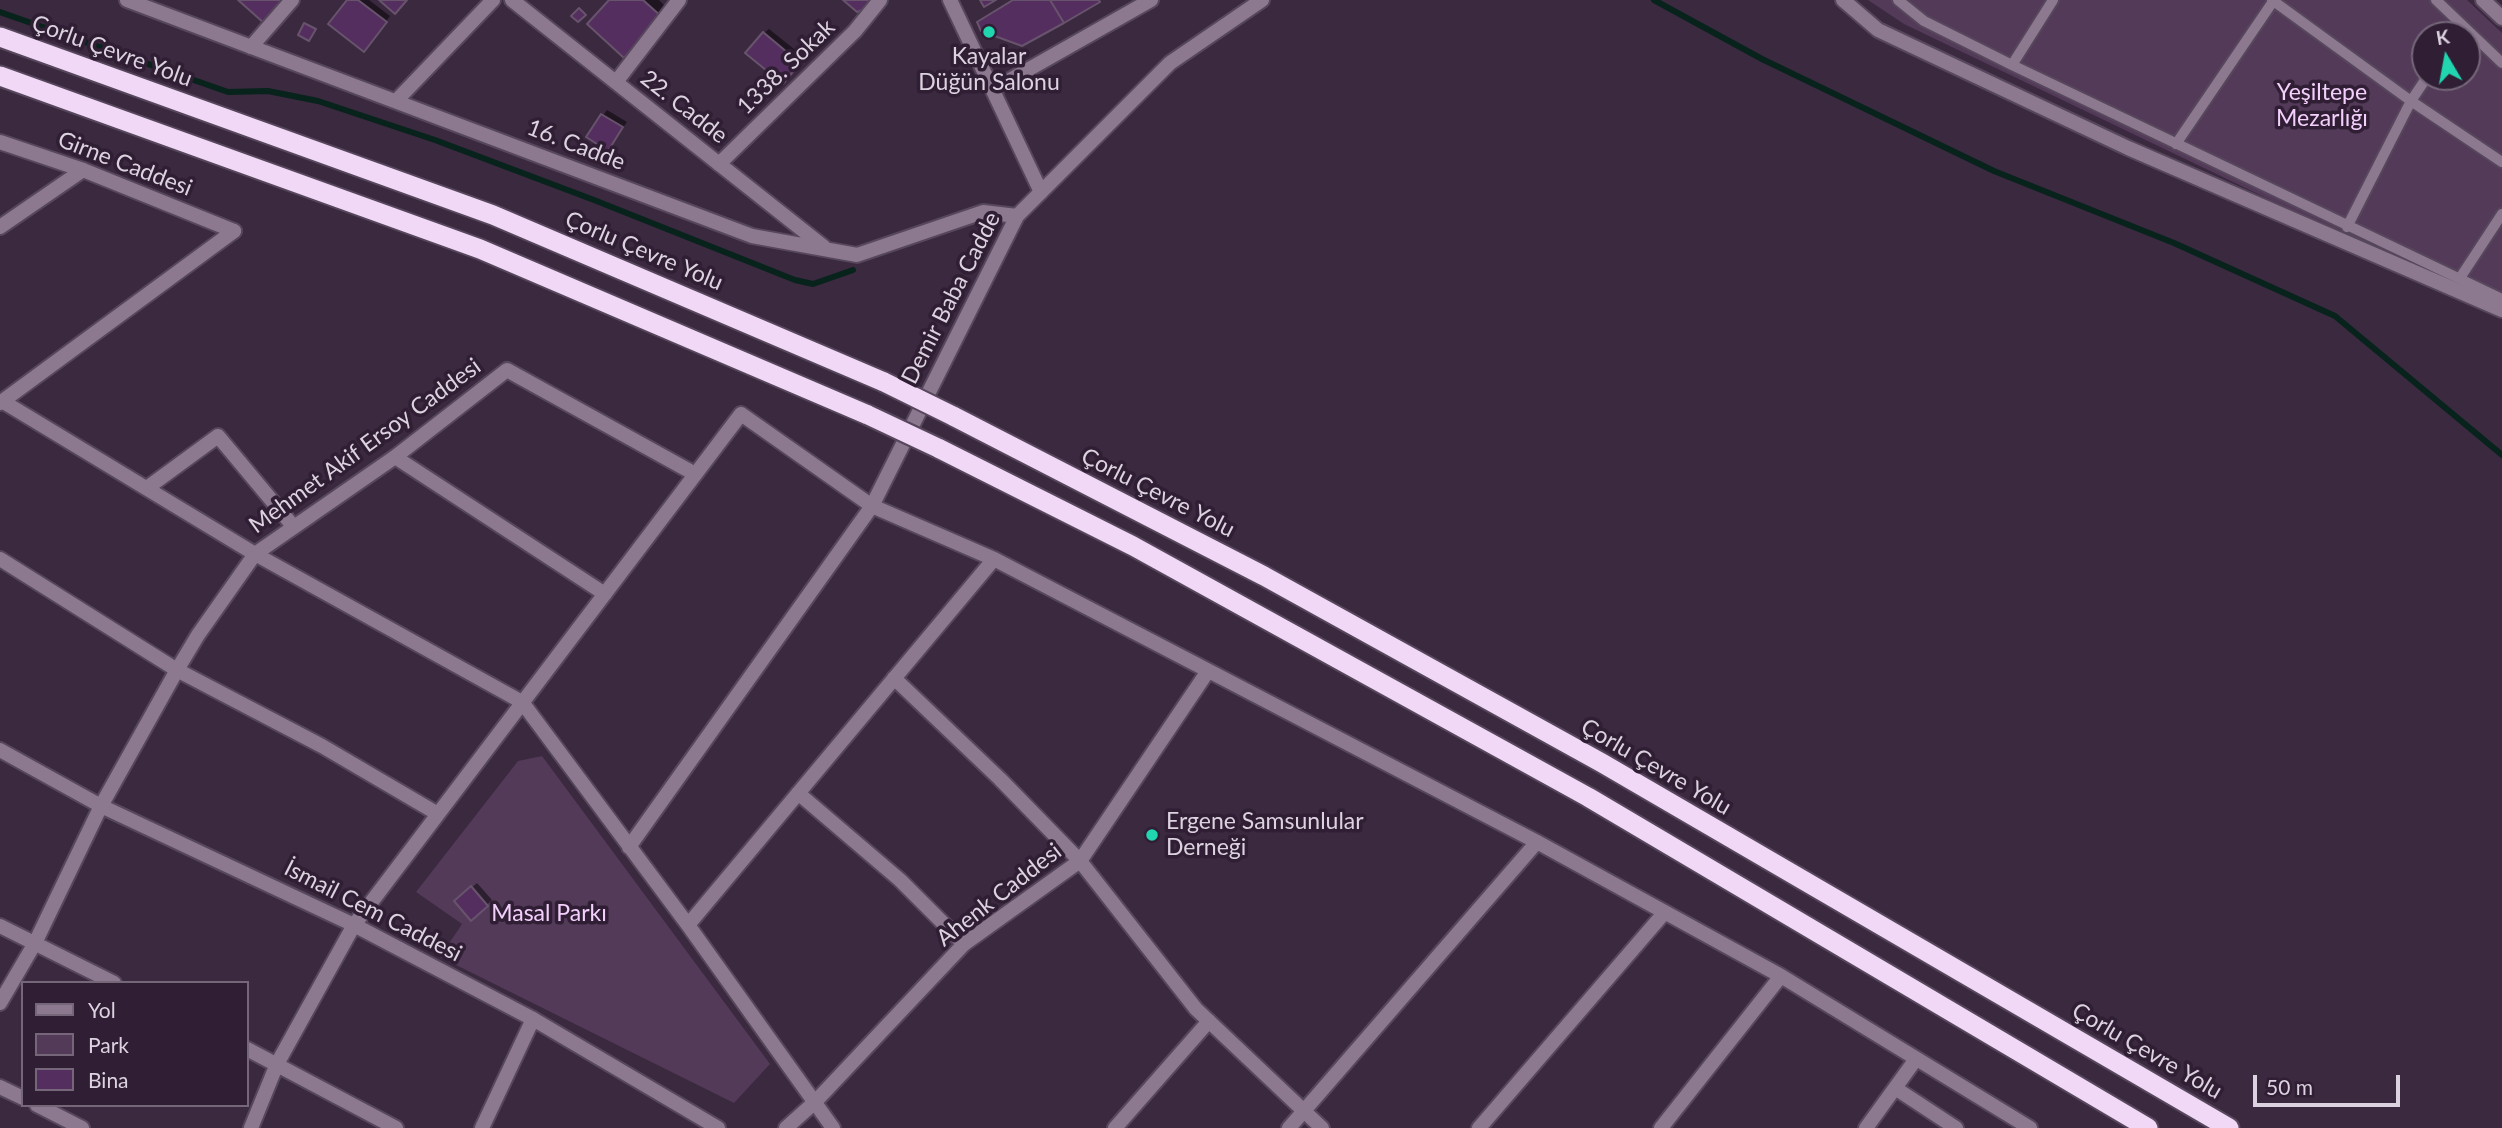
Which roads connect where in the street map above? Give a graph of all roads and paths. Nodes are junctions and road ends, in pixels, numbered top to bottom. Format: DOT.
graph roads {
  1 [pos="127,0"];
  2 [pos="292,0"];
  3 [pos="493,0"];
  4 [pos="513,0"];
  5 [pos="679,0"];
  6 [pos="880,0"];
  7 [pos="950,0"];
  8 [pos="1151,0"];
  9 [pos="1262,0"];
  10 [pos="1843,0"];
  11 [pos="1898,0"];
  12 [pos="2053,0"];
  13 [pos="2273,0"];
  14 [pos="2436,0"];
  15 [pos="2483,0"];
  16 [pos="2502,18"];
  17 [pos="2452,21"];
  18 [pos="0,37"];
  19 [pos="251,47"];
  20 [pos="2481,47"];
  21 [pos="2502,63"];
  22 [pos="2012,65"];
  23 [pos="0,76"];
  24 [pos="615,82"];
  25 [pos="994,89"];
  26 [pos="2418,91"];
  27 [pos="2411,101"];
  28 [pos="396,102"];
  29 [pos="0,142"];
  30 [pos="2176,144"];
  31 [pos="2502,162"];
  32 [pos="719,164"];
  33 [pos="83,170"];
  34 [pos="1041,192"];
  35 [pos="2502,215"];
  36 [pos="1017,216"];
  37 [pos="0,227"];
  38 [pos="2347,227"];
  39 [pos="827,249"];
  40 [pos="2460,278"];
  41 [pos="2502,299"];
  42 [pos="2502,310"];
  43 [pos="1,402"];
  44 [pos="395,457"];
  45 [pos="695,474"];
  46 [pos="146,488"];
  47 [pos="872,506"];
  48 [pos="293,526"];
  49 [pos="255,554"];
  50 [pos="0,559"];
  51 [pos="994,559"];
  52 [pos="604,594"];
  53 [pos="177,670"];
  54 [pos="1208,671"];
  55 [pos="894,678"];
  56 [pos="522,702"];
  57 [pos="0,750"];
  58 [pos="798,793"];
  59 [pos="101,806"];
  60 [pos="438,814"];
  61 [pos="1537,842"];
  62 [pos="629,847"];
  63 [pos="1080,861"];
  64 [pos="1665,912"];
  65 [pos="354,925"];
  66 [pos="688,925"];
  67 [pos="0,926"];
  68 [pos="35,943"];
  69 [pos="964,944"];
  70 [pos="1781,976"];
  71 [pos="110,981"];
  72 [pos="0,1003"];
  73 [pos="534,1019"];
  74 [pos="1209,1021"];
  75 [pos="248,1050"];
  76 [pos="1916,1059"];
  77 [pos="277,1064"];
  78 [pos="0,1087"];
  79 [pos="1895,1088"];
  80 [pos="21,1097"];
  81 [pos="815,1102"];
  82 [pos="41,1107"];
  83 [pos="1304,1111"];
  84 [pos="82,1128"];
  85 [pos="251,1128"];
  86 [pos="396,1128"];
  87 [pos="482,1128"];
  88 [pos="718,1128"];
  89 [pos="786,1128"];
  90 [pos="833,1128"];
  91 [pos="1115,1128"];
  92 [pos="1289,1128"];
  93 [pos="1322,1128"];
  94 [pos="1479,1128"];
  95 [pos="1661,1128"];
  96 [pos="1866,1128"];
  97 [pos="1956,1128"];
  98 [pos="2030,1128"];
  99 [pos="2148,1128"];
  100 [pos="2229,1128"];
  1 -- 19 [label="street, 16. Cadde"];
  2 -- 19 [label="street"];
  3 -- 28 [label="street"];
  4 -- 24 [label="street, 22. Cadde"];
  5 -- 24 [label="street"];
  6 -- 32 [label="street, 1338. Sokak"];
  7 -- 25 [label="street"];
  8 -- 25 [label="street"];
  9 -- 34 [label="street, Demir Baba Cadde"];
  10 -- 42 [label="street"];
  11 -- 22 [label="lane"];
  12 -- 22 [label="lane"];
  13 -- 27 [label="lane"];
  13 -- 30 [label="lane"];
  14 -- 17 [label="lane"];
  15 -- 16 [label="street"];
  18 -- 100 [label="highway, Çorlu Çevre Yolu, bridge"];
  19 -- 28 [label="street, 16. Cadde"];
  20 -- 21 [label="lane"];
  22 -- 30 [label="lane"];
  23 -- 99 [label="highway, bridge"];
  24 -- 32 [label="street, 22. Cadde"];
  25 -- 34 [label="street"];
  26 -- 27 [label="lane"];
  27 -- 31 [label="lane"];
  27 -- 38 [label="lane"];
  28 -- 39 [label="street, 16. Cadde"];
  29 -- 33 [label="street, Girne Caddesi"];
  30 -- 38 [label="lane"];
  32 -- 39 [label="street, 22. Cadde"];
  33 -- 37 [label="street"];
  33 -- 43 [label="street, Girne Caddesi"];
  34 -- 36 [label="street, Demir Baba Cadde"];
  35 -- 40 [label="lane"];
  36 -- 39 [label="street, 16. Cadde"];
  36 -- 47 [label="street, Demir Baba Cadde"];
  38 -- 40 [label="lane"];
  40 -- 41 [label="lane"];
  43 -- 46 [label="street"];
  44 -- 45 [label="street, Mehmet Akif Ersoy Caddesi"];
  44 -- 48 [label="street, Mehmet Akif Ersoy Caddesi"];
  44 -- 52 [label="street"];
  45 -- 47 [label="street"];
  45 -- 52 [label="street"];
  46 -- 48 [label="street"];
  46 -- 49 [label="street"];
  47 -- 51 [label="street"];
  47 -- 62 [label="street, Demir Baba Cadde"];
  48 -- 49 [label="street, Mehmet Akif Ersoy Caddesi"];
  49 -- 53 [label="street, Mehmet Akif Ersoy Caddesi"];
  49 -- 56 [label="street"];
  50 -- 53 [label="street"];
  51 -- 54 [label="street"];
  51 -- 55 [label="street"];
  52 -- 56 [label="street"];
  53 -- 59 [label="street, Mehmet Akif Ersoy Caddesi"];
  53 -- 60 [label="street"];
  54 -- 61 [label="street"];
  54 -- 63 [label="street, Ahenk Caddesi"];
  55 -- 58 [label="street"];
  55 -- 63 [label="street"];
  56 -- 60 [label="street"];
  56 -- 62 [label="street"];
  57 -- 59 [label="street, İsmail Cem Caddesi"];
  58 -- 66 [label="street"];
  58 -- 69 [label="street"];
  59 -- 65 [label="street, İsmail Cem Caddesi"];
  59 -- 68 [label="street, Mehmet Akif Ersoy Caddesi"];
  60 -- 65 [label="street"];
  61 -- 64 [label="street"];
  61 -- 83 [label="street"];
  62 -- 66 [label="street"];
  63 -- 69 [label="street, Ahenk Caddesi"];
  63 -- 74 [label="street"];
  64 -- 70 [label="street"];
  64 -- 94 [label="street"];
  65 -- 73 [label="street, İsmail Cem Caddesi"];
  65 -- 77 [label="street"];
  66 -- 81 [label="street"];
  67 -- 68 [label="street"];
  68 -- 71 [label="street"];
  68 -- 72 [label="street, Mehmet Akif Ersoy Caddesi"];
  69 -- 81 [label="street, Ahenk Caddesi"];
  70 -- 76 [label="street"];
  70 -- 95 [label="street"];
  73 -- 87 [label="street"];
  73 -- 88 [label="street, İsmail Cem Caddesi"];
  74 -- 83 [label="street"];
  74 -- 91 [label="street"];
  75 -- 77 [label="street"];
  76 -- 79 [label="street"];
  76 -- 98 [label="street"];
  77 -- 85 [label="street"];
  77 -- 86 [label="street"];
  78 -- 80 [label="street"];
  79 -- 96 [label="street"];
  79 -- 97 [label="street"];
  81 -- 89 [label="street, Ahenk Caddesi"];
  81 -- 90 [label="street"];
  82 -- 84 [label="street"];
  83 -- 92 [label="street"];
  83 -- 93 [label="street"];
}
